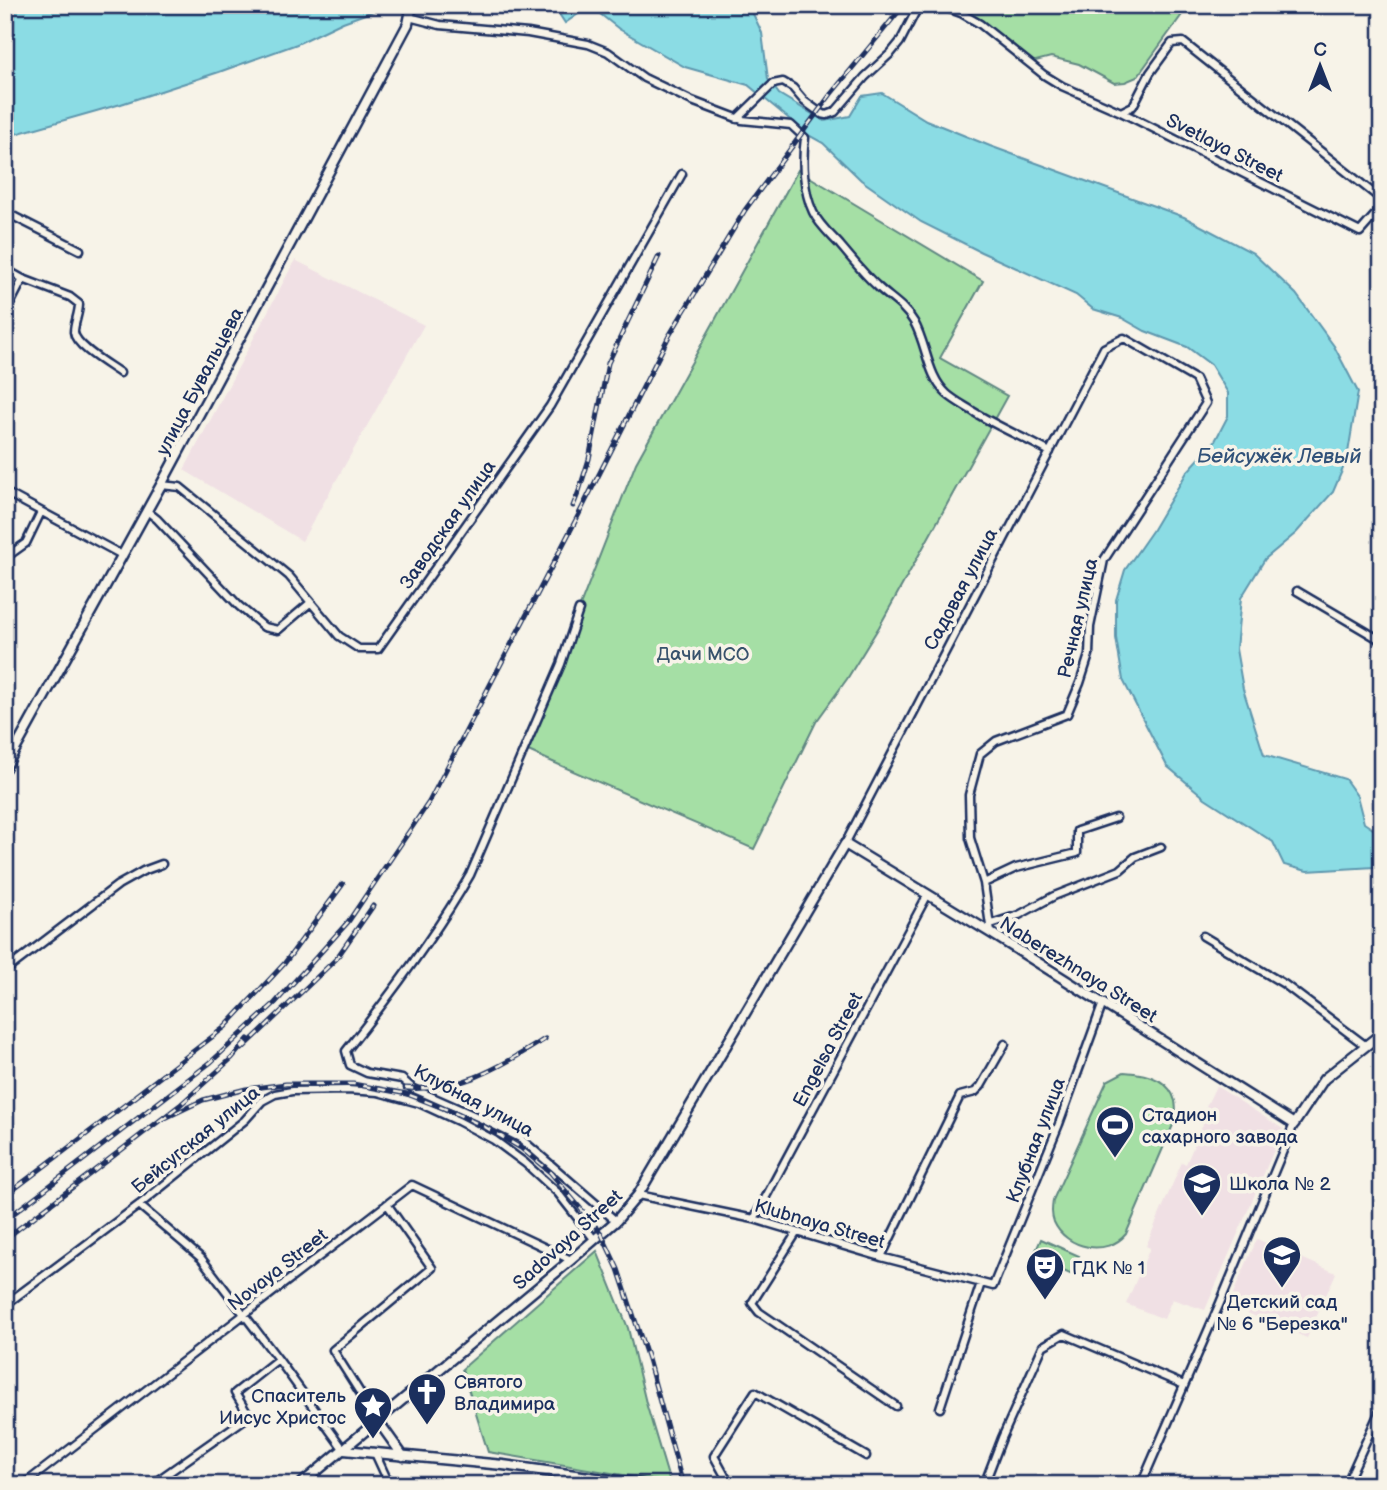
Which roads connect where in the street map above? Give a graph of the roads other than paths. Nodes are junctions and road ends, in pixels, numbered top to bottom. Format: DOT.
graph roads {
  1 [pos="412,5"];
  2 [pos="921,5"];
  3 [pos="939,5"];
  4 [pos="409,17"];
  5 [pos="1121,112"];
  6 [pos="737,119"];
  7 [pos="682,174"];
  8 [pos="1382,200"];
  9 [pos="1382,207"];
  10 [pos="5,212"];
  11 [pos="80,250"];
  12 [pos="5,269"];
  13 [pos="23,279"];
  14 [pos="5,314"];
  15 [pos="120,373"];
  16 [pos="1206,403"];
  17 [pos="1049,452"];
  18 [pos="161,485"];
  19 [pos="5,492"];
  20 [pos="146,511"];
  21 [pos="41,512"];
  22 [pos="122,555"];
  23 [pos="5,558"];
  24 [pos="1297,591"];
  25 [pos="310,603"];
  26 [pos="579,610"];
  27 [pos="1382,641"];
  28 [pos="5,768"];
  29 [pos="1116,818"];
  30 [pos="845,844"];
  31 [pos="1161,847"];
  32 [pos="162,864"];
  33 [pos="984,883"];
  34 [pos="928,894"];
  35 [pos="991,928"];
  36 [pos="1203,936"];
  37 [pos="5,971"];
  38 [pos="1103,1003"];
  39 [pos="1382,1034"];
  40 [pos="1005,1044"];
  41 [pos="1366,1046"];
  42 [pos="1294,1125"];
  43 [pos="638,1195"];
  44 [pos="387,1204"];
  45 [pos="139,1205"];
  46 [pos="754,1219"];
  47 [pos="616,1221"];
  48 [pos="797,1232"];
  49 [pos="594,1239"];
  50 [pos="881,1257"];
  51 [pos="571,1260"];
  52 [pos="981,1283"];
  53 [pos="5,1305"];
  54 [pos="244,1314"];
  55 [pos="278,1359"];
  56 [pos="1184,1385"];
  57 [pos="896,1406"];
  58 [pos="1382,1406"];
  59 [pos="940,1408"];
  60 [pos="378,1422"];
  61 [pos="344,1450"];
  62 [pos="375,1453"];
  63 [pos="866,1456"];
  64 [pos="403,1457"];
  65 [pos="23,1485"];
  66 [pos="151,1485"];
  67 [pos="300,1485"];
  68 [pos="397,1485"];
  69 [pos="647,1485"];
  70 [pos="730,1485"];
  71 [pos="984,1485"];
  72 [pos="1141,1485"];
  73 [pos="1346,1485"];
  1 -- 4 [label="street, улица Бувальцева"];
  2 -- 6 [label="street"];
  3 -- 5 [label="street, Svetlaya Street"];
  4 -- 6 [label="street"];
  4 -- 18 [label="street, улица Бувальцева"];
  5 -- 8 [label="street"];
  5 -- 9 [label="street, Svetlaya Street"];
  6 -- 17 [label="street"];
  7 -- 25 [label="street, Заводская улица"];
  10 -- 11 [label="street"];
  12 -- 13 [label="street"];
  13 -- 14 [label="street"];
  13 -- 15 [label="street"];
  16 -- 17 [label="street, Садовая улица"];
  16 -- 33 [label="street, Речная улица"];
  17 -- 30 [label="street, Садовая улица"];
  18 -- 20 [label="street, улица Бувальцева"];
  18 -- 25 [label="street, Заводская улица"];
  19 -- 21 [label="street"];
  20 -- 22 [label="street, улица Бувальцева"];
  20 -- 25 [label="street"];
  21 -- 22 [label="street"];
  21 -- 23 [label="street"];
  22 -- 28 [label="street, улица Бувальцева"];
  24 -- 27 [label="street"];
  26 -- 47 [label="street, Клубная улица"];
  29 -- 33 [label="street"];
  30 -- 34 [label="street, Naberezhnaya Street"];
  30 -- 43 [label="street, Sadovaya Street"];
  31 -- 35 [label="street"];
  32 -- 37 [label="street"];
  33 -- 35 [label="street, Речная улица"];
  34 -- 35 [label="street, Naberezhnaya Street"];
  34 -- 46 [label="street, Engelsa Street"];
  35 -- 38 [label="street, Naberezhnaya Street"];
  36 -- 41 [label="street"];
  38 -- 42 [label="street, Naberezhnaya Street"];
  38 -- 52 [label="street, Клубная улица"];
  39 -- 41 [label="street"];
  40 -- 50 [label="street"];
  41 -- 42 [label="street"];
  42 -- 56 [label="street"];
  43 -- 46 [label="street, Klubnaya Street"];
  43 -- 47 [label="street, Sadovaya Street"];
  44 -- 51 [label="street, Novaya Street"];
  44 -- 54 [label="street, Novaya Street"];
  44 -- 60 [label="street"];
  45 -- 49 [label="street, Бейсугская улица"];
  45 -- 53 [label="street, Бейсугская улица"];
  45 -- 54 [label="street"];
  46 -- 48 [label="street, Klubnaya Street"];
  47 -- 49 [label="street, Sadovaya Street"];
  48 -- 50 [label="street, Klubnaya Street"];
  48 -- 57 [label="street"];
  49 -- 51 [label="street, Sadovaya Street"];
  50 -- 52 [label="street, Klubnaya Street"];
  51 -- 60 [label="street, Sadovaya Street"];
  52 -- 59 [label="street"];
  54 -- 55 [label="street"];
  54 -- 65 [label="street, Novaya Street"];
  55 -- 61 [label="street"];
  55 -- 66 [label="street"];
  56 -- 71 [label="street"];
  56 -- 72 [label="street"];
  58 -- 73 [label="street"];
  60 -- 61 [label="street, Sadovaya Street"];
  60 -- 64 [label="street"];
  61 -- 62 [label="street"];
  61 -- 67 [label="street, Sadovaya Street"];
  62 -- 64 [label="street"];
  62 -- 68 [label="street"];
  63 -- 70 [label="street"];
  64 -- 69 [label="street"];
}
